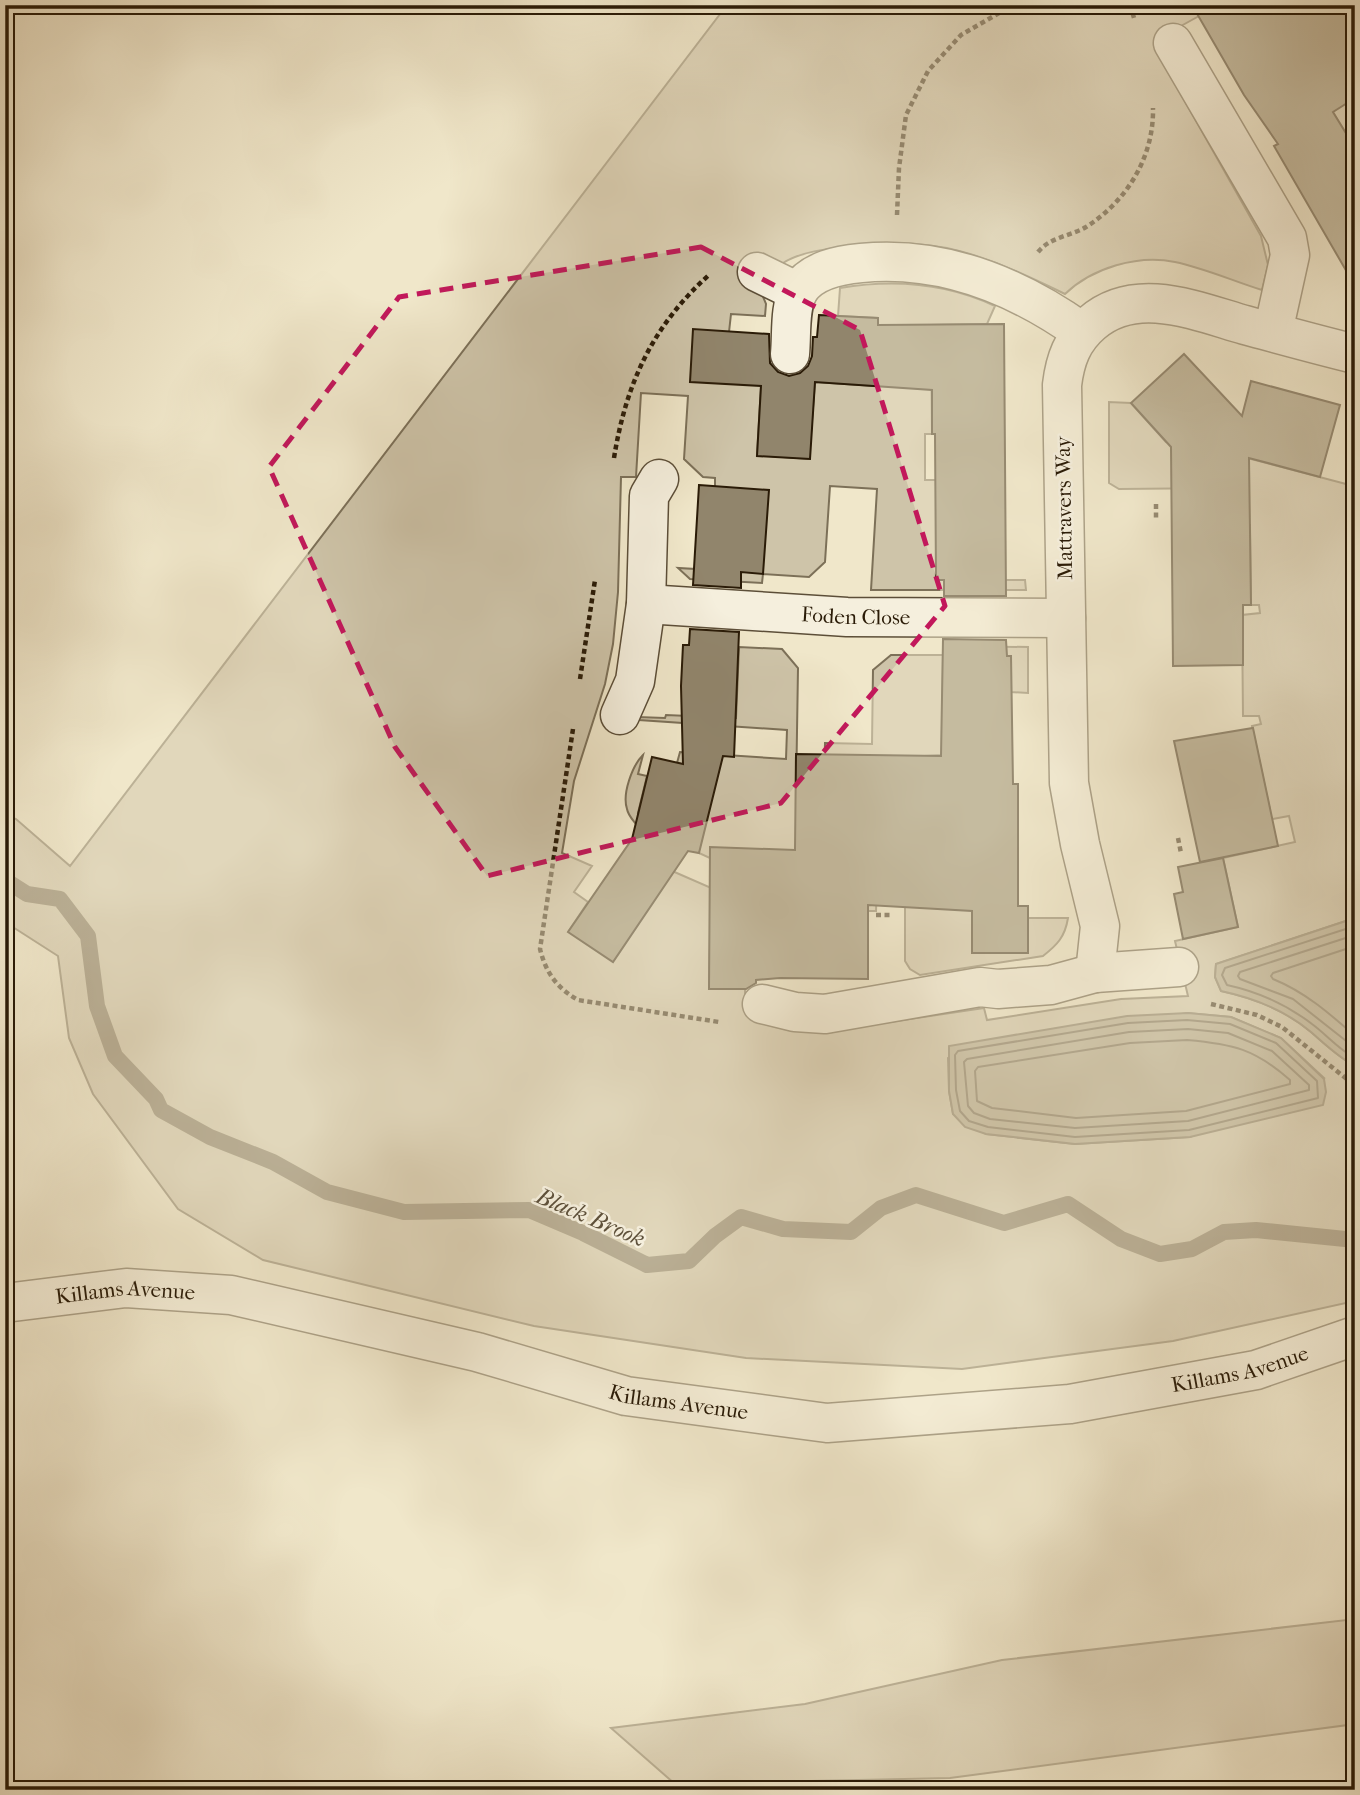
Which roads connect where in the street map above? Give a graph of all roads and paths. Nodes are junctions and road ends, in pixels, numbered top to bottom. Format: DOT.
graph roads {
  1 [pos="1013,5"];
  2 [pos="1130,5"];
  3 [pos="1134,20"];
  4 [pos="1172,43"];
  5 [pos="1153,98"];
  6 [pos="888,216"];
  7 [pos="897,216"];
  8 [pos="910,218"];
  9 [pos="1032,259"];
  10 [pos="719,268"];
  11 [pos="757,272"];
  12 [pos="798,292"];
  13 [pos="1082,332"];
  14 [pos="1273,332"];
  15 [pos="790,354"];
  16 [pos="1355,355"];
  17 [pos="612,469"];
  18 [pos="659,479"];
  19 [pos="1156,503"];
  20 [pos="1156,517"];
  21 [pos="596,577"];
  22 [pos="646,604"];
  23 [pos="1066,618"];
  24 [pos="579,687"];
  25 [pos="620,715"];
  26 [pos="573,728"];
  27 [pos="1178,838"];
  28 [pos="1181,853"];
  29 [pos="876,915"];
  30 [pos="891,915"];
  31 [pos="1179,967"];
  32 [pos="1096,973"];
  33 [pos="762,1004"];
  34 [pos="1199,1004"];
  35 [pos="724,1023"];
  36 [pos="1355,1082"];
  37 [pos="5,1303"];
  38 [pos="1355,1336"];
  1 -- 7 [label="path"];
  2 -- 3 [label="path"];
  4 -- 14 [label="street"];
  5 -- 9 [label="path"];
  6 -- 7 [label="path"];
  7 -- 8 [label="path"];
  10 -- 17 [label="path"];
  11 -- 12 [label="street"];
  12 -- 13 [label="street"];
  12 -- 15 [label="street"];
  13 -- 14 [label="street, Mattravers Way"];
  13 -- 23 [label="street, Mattravers Way"];
  14 -- 16 [label="street, Mattravers Way"];
  18 -- 22 [label="street"];
  19 -- 20 [label="path"];
  21 -- 24 [label="path"];
  22 -- 23 [label="street, Foden Close"];
  22 -- 25 [label="street"];
  23 -- 32 [label="street, Mattravers Way"];
  26 -- 35 [label="path"];
  27 -- 28 [label="path"];
  29 -- 30 [label="path"];
  31 -- 32 [label="street"];
  32 -- 33 [label="street"];
  34 -- 36 [label="path"];
  37 -- 38 [label="street, Killams Avenue"];
}
